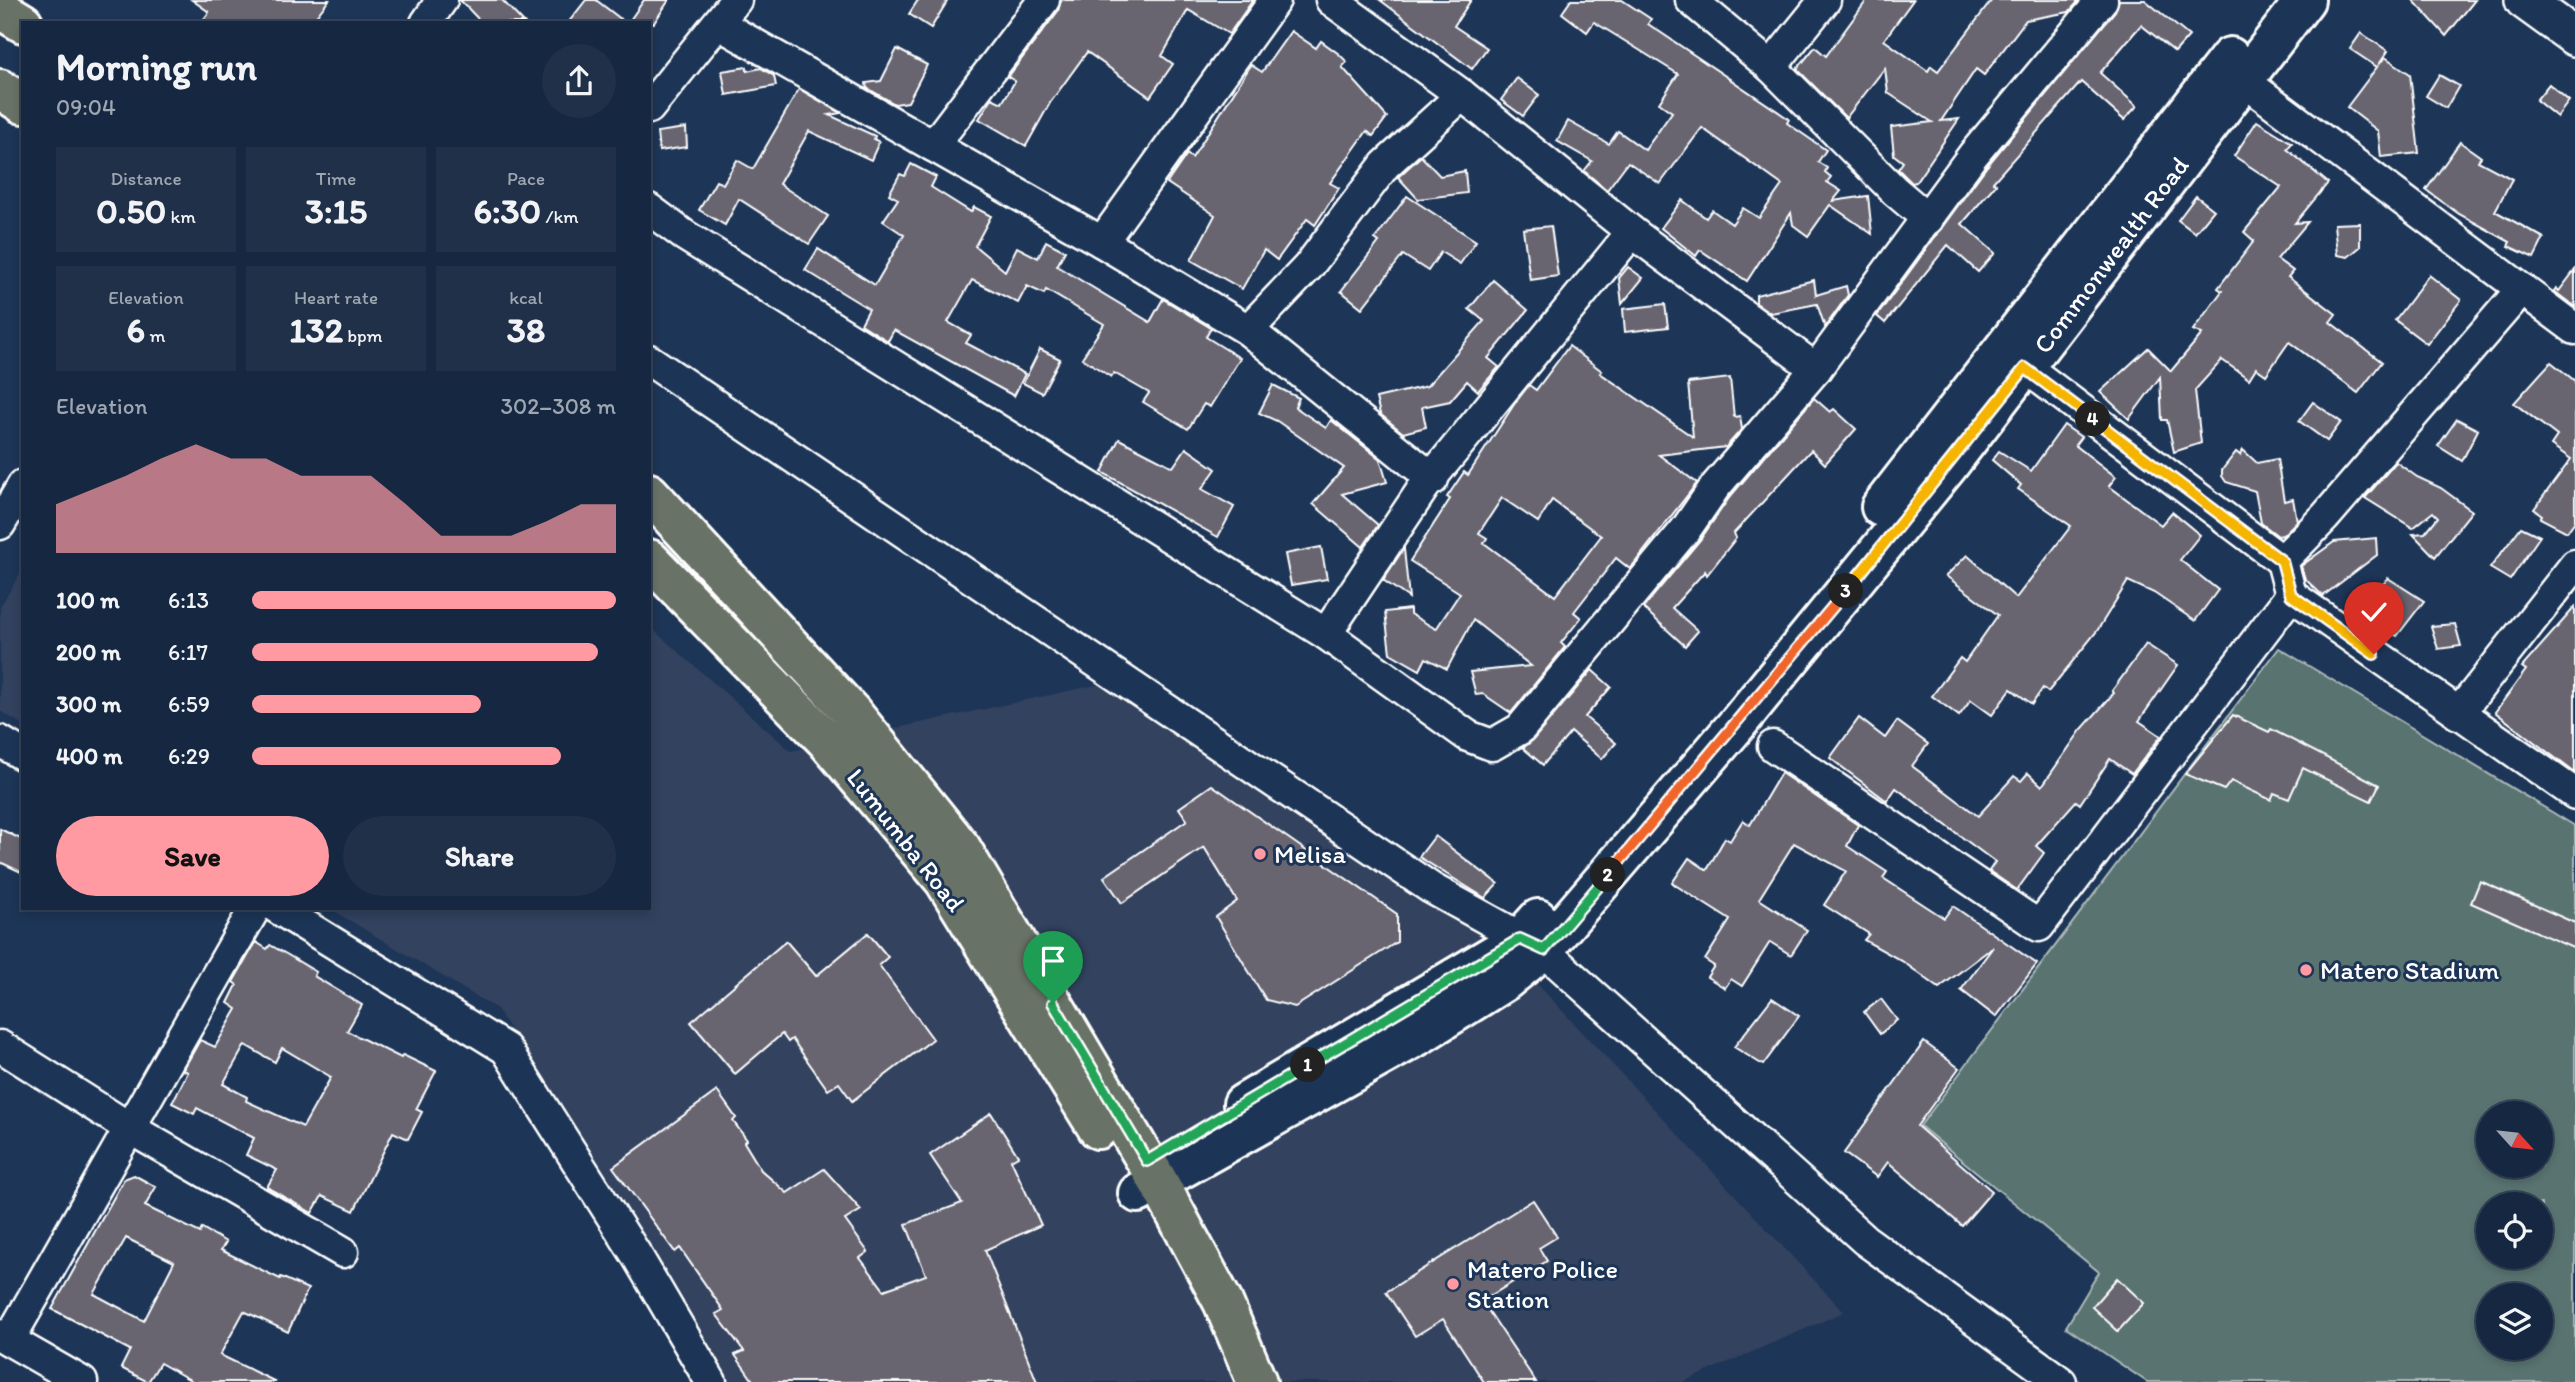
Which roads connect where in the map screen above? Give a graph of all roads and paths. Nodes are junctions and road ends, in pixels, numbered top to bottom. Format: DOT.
graph roads {
  1 [pos="442,0"];
  2 [pos="736,0"];
  3 [pos="1044,0"];
  4 [pos="1275,0"];
  5 [pos="1331,0"];
  6 [pos="1691,0"];
  7 [pos="1825,0"];
  8 [pos="2102,0"];
  9 [pos="2274,0"];
  10 [pos="2305,0"];
  11 [pos="2524,0"];
  12 [pos="0,9"];
  13 [pos="426,21"];
  14 [pos="21,22"];
  15 [pos="719,24"];
  16 [pos="2575,37"];
  17 [pos="1771,67"];
  18 [pos="2244,81"];
  19 [pos="0,89"];
  20 [pos="1462,95"];
  21 [pos="21,103"];
  22 [pos="651,106"];
  23 [pos="933,146"];
  24 [pos="651,210"];
  25 [pos="1928,219"];
  26 [pos="1632,232"];
  27 [pos="1102,242"];
  28 [pos="2522,289"];
  29 [pos="2575,329"];
  30 [pos="1248,330"];
  31 [pos="651,361"];
  32 [pos="2025,368"];
  33 [pos="1816,369"];
  34 [pos="1433,479"];
  35 [pos="21,488"];
  36 [pos="651,495"];
  37 [pos="0,524"];
  38 [pos="651,561"];
  39 [pos="2282,561"];
  40 [pos="2575,565"];
  41 [pos="2291,595"];
  42 [pos="1326,634"];
  43 [pos="2458,714"];
  44 [pos="0,741"];
  45 [pos="1773,746"];
  46 [pos="21,754"];
  47 [pos="2575,794"];
  48 [pos="254,910"];
  49 [pos="280,910"];
  50 [pos="1532,945"];
  51 [pos="0,1046"];
  52 [pos="131,1129"];
  53 [pos="1142,1177"];
  54 [pos="343,1252"];
  55 [pos="5,1338"];
  56 [pos="82,1382"];
  57 [pos="711,1382"];
  58 [pos="1229,1382"];
  59 [pos="1257,1382"];
  60 [pos="2061,1382"];
  1 -- 13 [label="street"];
  2 -- 15 [label="street"];
  3 -- 23 [label="street"];
  4 -- 27 [label="street"];
  5 -- 20 [label="street"];
  6 -- 17 [label="street"];
  7 -- 17 [label="street"];
  8 -- 25 [label="street"];
  9 -- 50 [label="main road, Commonwealth Road"];
  10 -- 18 [label="main road, Commonwealth Road"];
  11 -- 16 [label="street"];
  12 -- 14 [label="main road"];
  15 -- 22 [label="street"];
  15 -- 23 [label="street"];
  17 -- 25 [label="street"];
  18 -- 28 [label="street"];
  18 -- 32 [label="main road, Commonwealth Road"];
  19 -- 21 [label="main road"];
  20 -- 26 [label="street"];
  20 -- 30 [label="street"];
  23 -- 27 [label="street"];
  24 -- 42 [label="street"];
  25 -- 33 [label="street"];
  26 -- 33 [label="street"];
  26 -- 34 [label="street"];
  27 -- 30 [label="street"];
  28 -- 29 [label="street"];
  28 -- 39 [label="street"];
  30 -- 34 [label="street"];
  31 -- 50 [label="street"];
  32 -- 39 [label="street"];
  32 -- 50 [label="main road, Commonwealth Road"];
  33 -- 42 [label="street"];
  34 -- 42 [label="street"];
  35 -- 37 [label="street"];
  36 -- 53 [label="main road, Lumumba Road"];
  38 -- 53 [label="main road, Lumumba Road"];
  39 -- 41 [label="street"];
  40 -- 43 [label="street"];
  41 -- 43 [label="street"];
  41 -- 45 [label="street"];
  43 -- 47 [label="street"];
  44 -- 46 [label="street"];
  48 -- 52 [label="street"];
  49 -- 57 [label="street"];
  50 -- 53 [label="main road, Commonwealth Road"];
  50 -- 60 [label="street"];
  51 -- 52 [label="street"];
  52 -- 54 [label="street"];
  52 -- 55 [label="street"];
  53 -- 58 [label="main road, Lumumba Road"];
  53 -- 59 [label="main road, Lumumba Road"];
  55 -- 56 [label="street"];
}
